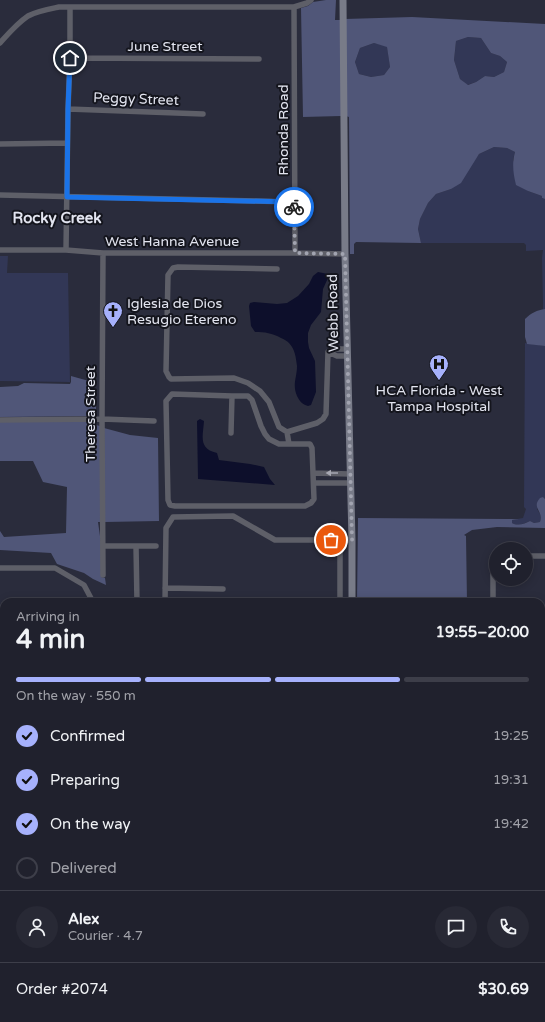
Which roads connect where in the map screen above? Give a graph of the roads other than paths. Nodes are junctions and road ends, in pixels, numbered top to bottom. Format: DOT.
graph roads {
  1 [pos="311,0"];
  2 [pos="343,0"];
  3 [pos="70,7"];
  4 [pos="294,7"];
  5 [pos="0,43"];
  6 [pos="70,58"];
  7 [pos="259,59"];
  8 [pos="68,109"];
  9 [pos="203,114"];
  10 [pos="0,144"];
  11 [pos="67,144"];
  12 [pos="0,195"];
  13 [pos="67,197"];
  14 [pos="294,202"];
  15 [pos="0,250"];
  16 [pos="66,250"];
  17 [pos="103,253"];
  18 [pos="295,253"];
  19 [pos="345,254"];
  20 [pos="277,269"];
  21 [pos="347,352"];
  22 [pos="232,396"];
  23 [pos="102,419"];
  24 [pos="0,420"];
  25 [pos="154,421"];
  26 [pos="287,432"];
  27 [pos="231,433"];
  28 [pos="289,444"];
  29 [pos="313,473"];
  30 [pos="350,474"];
  31 [pos="314,483"];
  32 [pos="351,483"];
  33 [pos="340,540"];
  34 [pos="352,540"];
  35 [pos="103,546"];
  36 [pos="136,546"];
  37 [pos="156,546"];
  38 [pos="533,556"];
  39 [pos="545,556"];
  40 [pos="0,568"];
  41 [pos="103,575"];
  42 [pos="494,586"];
  43 [pos="165,588"];
  44 [pos="223,589"];
  45 [pos="91,598"];
  46 [pos="137,598"];
  47 [pos="165,598"];
  48 [pos="340,598"];
  49 [pos="352,598"];
  50 [pos="493,598"];
  1 -- 4 [label="street"];
  2 -- 19 [label="street, Webb Road"];
  3 -- 4 [label="street"];
  3 -- 5 [label="street"];
  3 -- 6 [label="street"];
  4 -- 14 [label="street, Rhonda Road"];
  6 -- 7 [label="street, June Street"];
  6 -- 8 [label="street"];
  8 -- 9 [label="street, Peggy Street"];
  8 -- 11 [label="street"];
  10 -- 11 [label="street"];
  11 -- 13 [label="street"];
  12 -- 13 [label="street"];
  13 -- 14 [label="street"];
  13 -- 16 [label="street"];
  14 -- 18 [label="street, Rhonda Road"];
  15 -- 16 [label="street, West Hanna Avenue"];
  16 -- 17 [label="street, West Hanna Avenue"];
  17 -- 18 [label="street, West Hanna Avenue"];
  17 -- 23 [label="street, Theresa Street"];
  18 -- 19 [label="street, West Hanna Avenue"];
  19 -- 21 [label="street, Webb Road"];
  20 -- 26 [label="street"];
  21 -- 26 [label="street"];
  21 -- 30 [label="street, Webb Road"];
  22 -- 27 [label="street"];
  22 -- 28 [label="street"];
  22 -- 31 [label="street"];
  23 -- 24 [label="street"];
  23 -- 25 [label="street"];
  23 -- 35 [label="street, Theresa Street"];
  26 -- 28 [label="street"];
  28 -- 29 [label="street"];
  30 -- 29 [label="street, one-way"];
  29 -- 31 [label="street"];
  30 -- 32 [label="street, Webb Road"];
  31 -- 32 [label="street"];
  32 -- 34 [label="street, Webb Road"];
  33 -- 34 [label="street"];
  33 -- 43 [label="street"];
  33 -- 48 [label="street"];
  34 -- 49 [label="street, Webb Road"];
  35 -- 36 [label="street"];
  35 -- 41 [label="street, Theresa Street"];
  36 -- 37 [label="street"];
  36 -- 46 [label="street"];
  38 -- 39 [label="street"];
  40 -- 45 [label="street"];
  42 -- 50 [label="street"];
  43 -- 44 [label="street"];
  43 -- 47 [label="street"];
}
